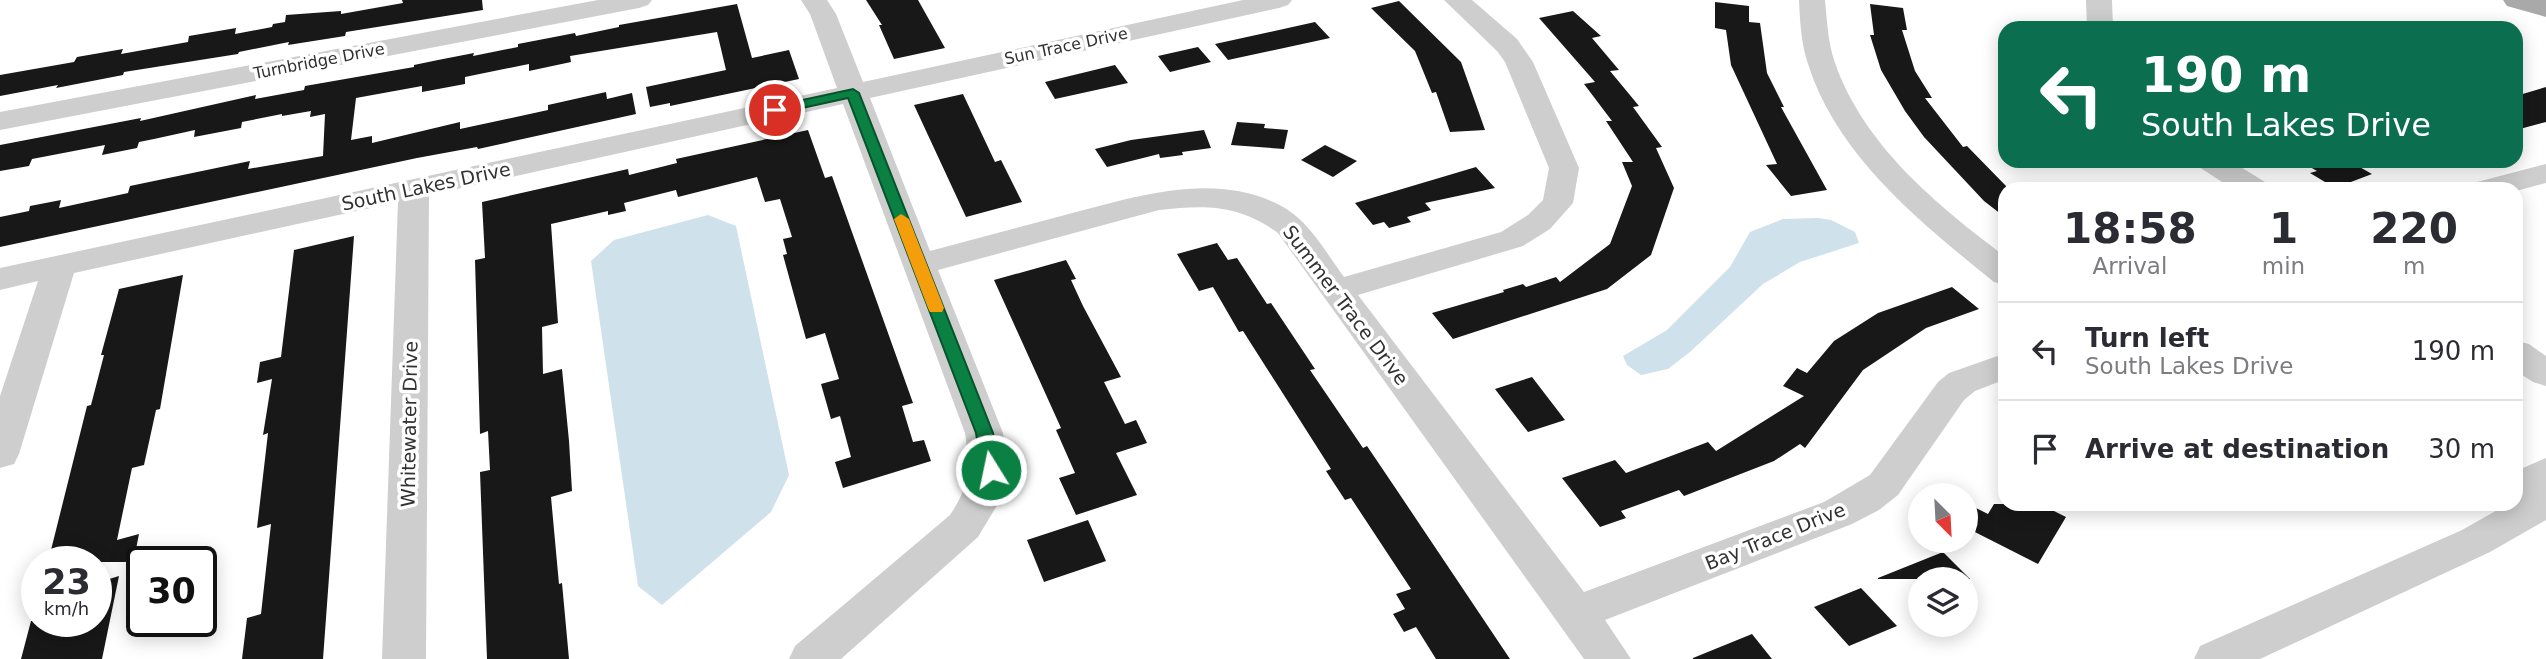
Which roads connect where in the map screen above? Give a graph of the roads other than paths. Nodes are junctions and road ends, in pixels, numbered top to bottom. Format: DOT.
graph roads {
  1 [pos="639,0"];
  2 [pos="814,0"];
  3 [pos="1279,0"];
  4 [pos="1457,0"];
  5 [pos="1812,0"];
  6 [pos="2099,0"];
  7 [pos="2517,0"];
  8 [pos="2546,8"];
  9 [pos="2100,21"];
  10 [pos="853,93"];
  11 [pos="0,121"];
  12 [pos="2221,168"];
  13 [pos="2546,173"];
  14 [pos="2243,182"];
  15 [pos="2513,182"];
  16 [pos="414,188"];
  17 [pos="919,264"];
  18 [pos="60,266"];
  19 [pos="1998,268"];
  20 [pos="0,279"];
  21 [pos="1336,290"];
  22 [pos="2523,348"];
  23 [pos="2523,358"];
  24 [pos="2546,360"];
  25 [pos="1998,368"];
  26 [pos="2546,373"];
  27 [pos="0,454"];
  28 [pos="2546,472"];
  29 [pos="2523,487"];
  30 [pos="2546,501"];
  31 [pos="2484,511"];
  32 [pos="2350,598"];
  33 [pos="1576,613"];
  34 [pos="404,659"];
  35 [pos="811,659"];
  36 [pos="1609,659"];
  37 [pos="2216,659"];
  1 -- 11 [label="street, Turnbridge Drive"];
  2 -- 10 [label="street"];
  3 -- 10 [label="street, Sun Trace Drive"];
  4 -- 21 [label="street"];
  5 -- 19 [label="street"];
  6 -- 9 [label="street"];
  7 -- 8 [label="main road"];
  10 -- 16 [label="street, South Lakes Drive"];
  10 -- 17 [label="street"];
  12 -- 14 [label="street"];
  13 -- 15 [label="street"];
  16 -- 18 [label="street, South Lakes Drive"];
  16 -- 34 [label="street, Whitewater Drive"];
  17 -- 21 [label="street, Summer Trace Drive"];
  17 -- 35 [label="street"];
  18 -- 20 [label="street, South Lakes Drive"];
  18 -- 27 [label="street"];
  21 -- 33 [label="street, Summer Trace Drive"];
  22 -- 24 [label="street"];
  23 -- 26 [label="street"];
  25 -- 33 [label="street, Bay Trace Drive"];
  28 -- 29 [label="street"];
  30 -- 32 [label="street"];
  31 -- 32 [label="street"];
  32 -- 37 [label="street"];
  33 -- 36 [label="street, Summer Trace Drive"];
}
